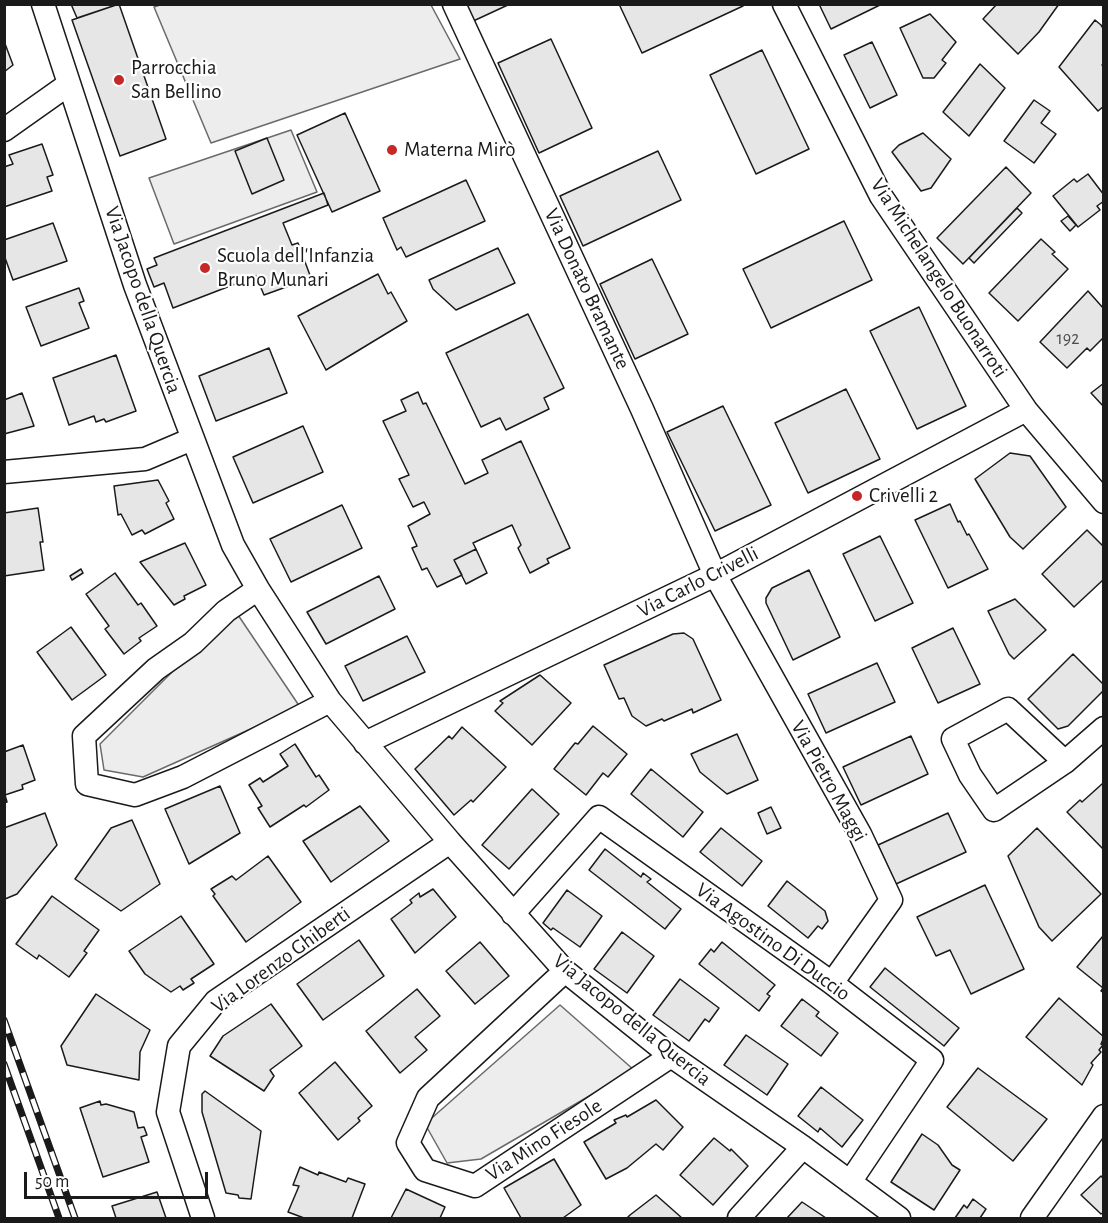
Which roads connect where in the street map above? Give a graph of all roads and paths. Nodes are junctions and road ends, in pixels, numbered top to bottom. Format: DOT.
graph roads {
  1 [pos="43,4"];
  2 [pos="454,4"];
  3 [pos="784,4"];
  4 [pos="69,84"];
  5 [pos="4,130"];
  6 [pos="1026,410"];
  7 [pos="192,440"];
  8 [pos="4,472"];
  9 [pos="1101,496"];
  10 [pos="715,575"];
  11 [pos="258,589"];
  12 [pos="330,701"];
  13 [pos="1104,728"];
  14 [pos="365,743"];
  15 [pos="1065,762"];
  16 [pos="450,842"];
  17 [pos="513,914"];
  18 [pos="565,971"];
  19 [pos="832,983"];
  20 [pos="671,1056"];
  21 [pos="1102,1123"];
  22 [pos="803,1147"];
  23 [pos="850,1182"];
  24 [pos="203,1218"];
  25 [pos="739,1218"];
  26 [pos="899,1218"];
  27 [pos="1032,1218"];
  1 -- 4 [label="street, Via Jacopo della Quercia"];
  2 -- 10 [label="street, Via Donato Bramante"];
  3 -- 6 [label="street, Via Michelangelo Buonarroti"];
  4 -- 5 [label="street"];
  4 -- 7 [label="street, Via Jacopo della Quercia"];
  6 -- 9 [label="street, Via Michelangelo Buonarroti"];
  6 -- 10 [label="street, Via Carlo Crivelli"];
  7 -- 8 [label="street"];
  7 -- 11 [label="street, Via Jacopo della Quercia"];
  10 -- 14 [label="street, Via Carlo Crivelli"];
  10 -- 19 [label="street, Via Pietro Maggi"];
  11 -- 12 [label="street, Via Jacopo della Quercia"];
  11 -- 12 [label="street"];
  12 -- 14 [label="street, Via Jacopo della Quercia"];
  13 -- 15 [label="street"];
  14 -- 16 [label="street, Via Jacopo della Quercia"];
  15 -- 15 [label="street"];
  16 -- 17 [label="street, Via Jacopo della Quercia"];
  16 -- 24 [label="street, Via Lorenzo Ghiberti"];
  17 -- 18 [label="street, Via Jacopo della Quercia"];
  17 -- 19 [label="street, Via Agostino Di Duccio"];
  18 -- 20 [label="street, Via Jacopo della Quercia"];
  18 -- 20 [label="street, Via Mino Fiesole"];
  19 -- 23 [label="street, Via Agostino Di Duccio"];
  20 -- 22 [label="street, Via Jacopo della Quercia"];
  21 -- 27 [label="street"];
  22 -- 23 [label="street, Via Jacopo della Quercia"];
  22 -- 25 [label="street"];
  23 -- 26 [label="street, Via Jacopo della Quercia"];
}
